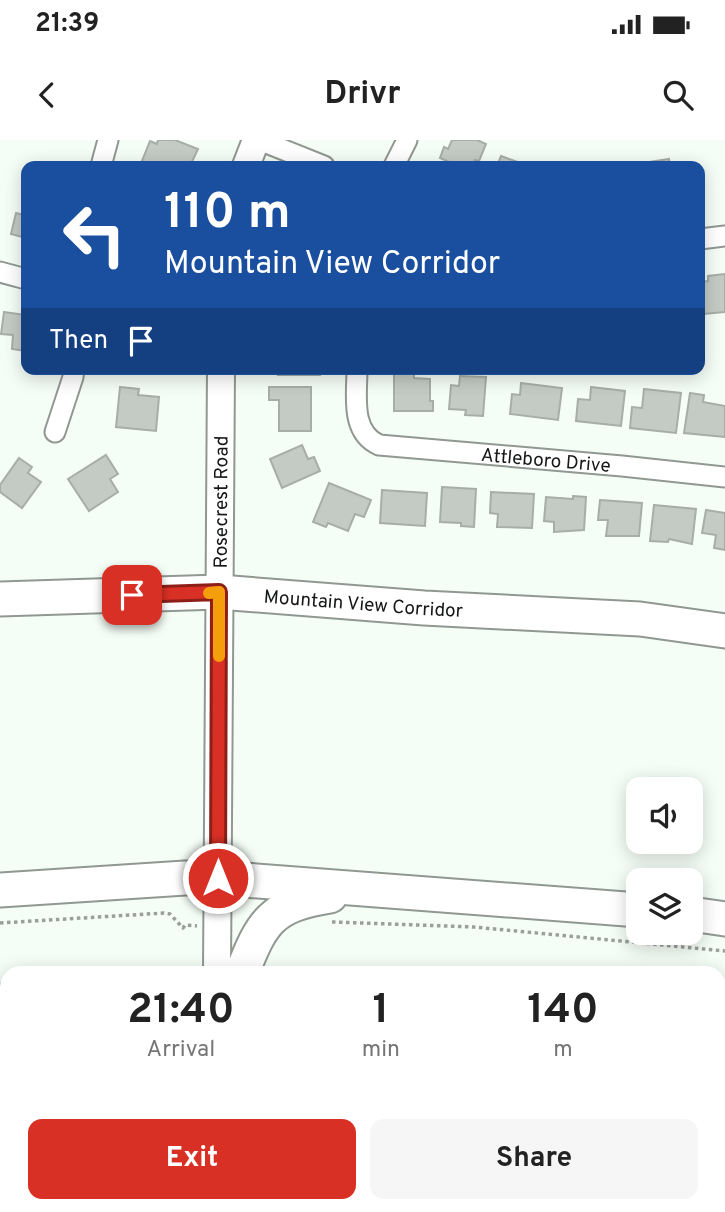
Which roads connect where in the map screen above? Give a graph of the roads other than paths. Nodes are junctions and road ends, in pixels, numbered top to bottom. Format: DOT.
graph roads {
  1 [pos="108,140"];
  2 [pos="258,140"];
  3 [pos="408,140"];
  4 [pos="102,161"];
  5 [pos="248,161"];
  6 [pos="311,161"];
  7 [pos="397,161"];
  8 [pos="725,236"];
  9 [pos="705,238"];
  10 [pos="0,272"];
  11 [pos="21,278"];
  12 [pos="73,375"];
  13 [pos="221,375"];
  14 [pos="357,375"];
  15 [pos="55,432"];
  16 [pos="725,478"];
  17 [pos="219,592"];
  18 [pos="0,599"];
  19 [pos="725,631"];
  20 [pos="218,878"];
  21 [pos="368,889"];
  22 [pos="0,890"];
  23 [pos="626,909"];
  24 [pos="703,916"];
  25 [pos="725,919"];
  26 [pos="217,966"];
  27 [pos="245,966"];
  1 -- 4 [label="street"];
  2 -- 5 [label="main road"];
  2 -- 6 [label="street"];
  3 -- 7 [label="street"];
  8 -- 9 [label="street"];
  10 -- 11 [label="street"];
  12 -- 15 [label="street"];
  13 -- 17 [label="main road, Rosecrest Road"];
  14 -- 16 [label="street, Attleboro Drive"];
  17 -- 18 [label="highway, Mountain View Corridor"];
  17 -- 19 [label="highway, Mountain View Corridor"];
  17 -- 20 [label="main road, Rosecrest Road"];
  20 -- 21 [label="highway"];
  20 -- 22 [label="highway"];
  20 -- 26 [label="main road, Rosecrest Road"];
  21 -- 23 [label="highway"];
  21 -- 27 [label="highway"];
  24 -- 25 [label="highway"];
}
